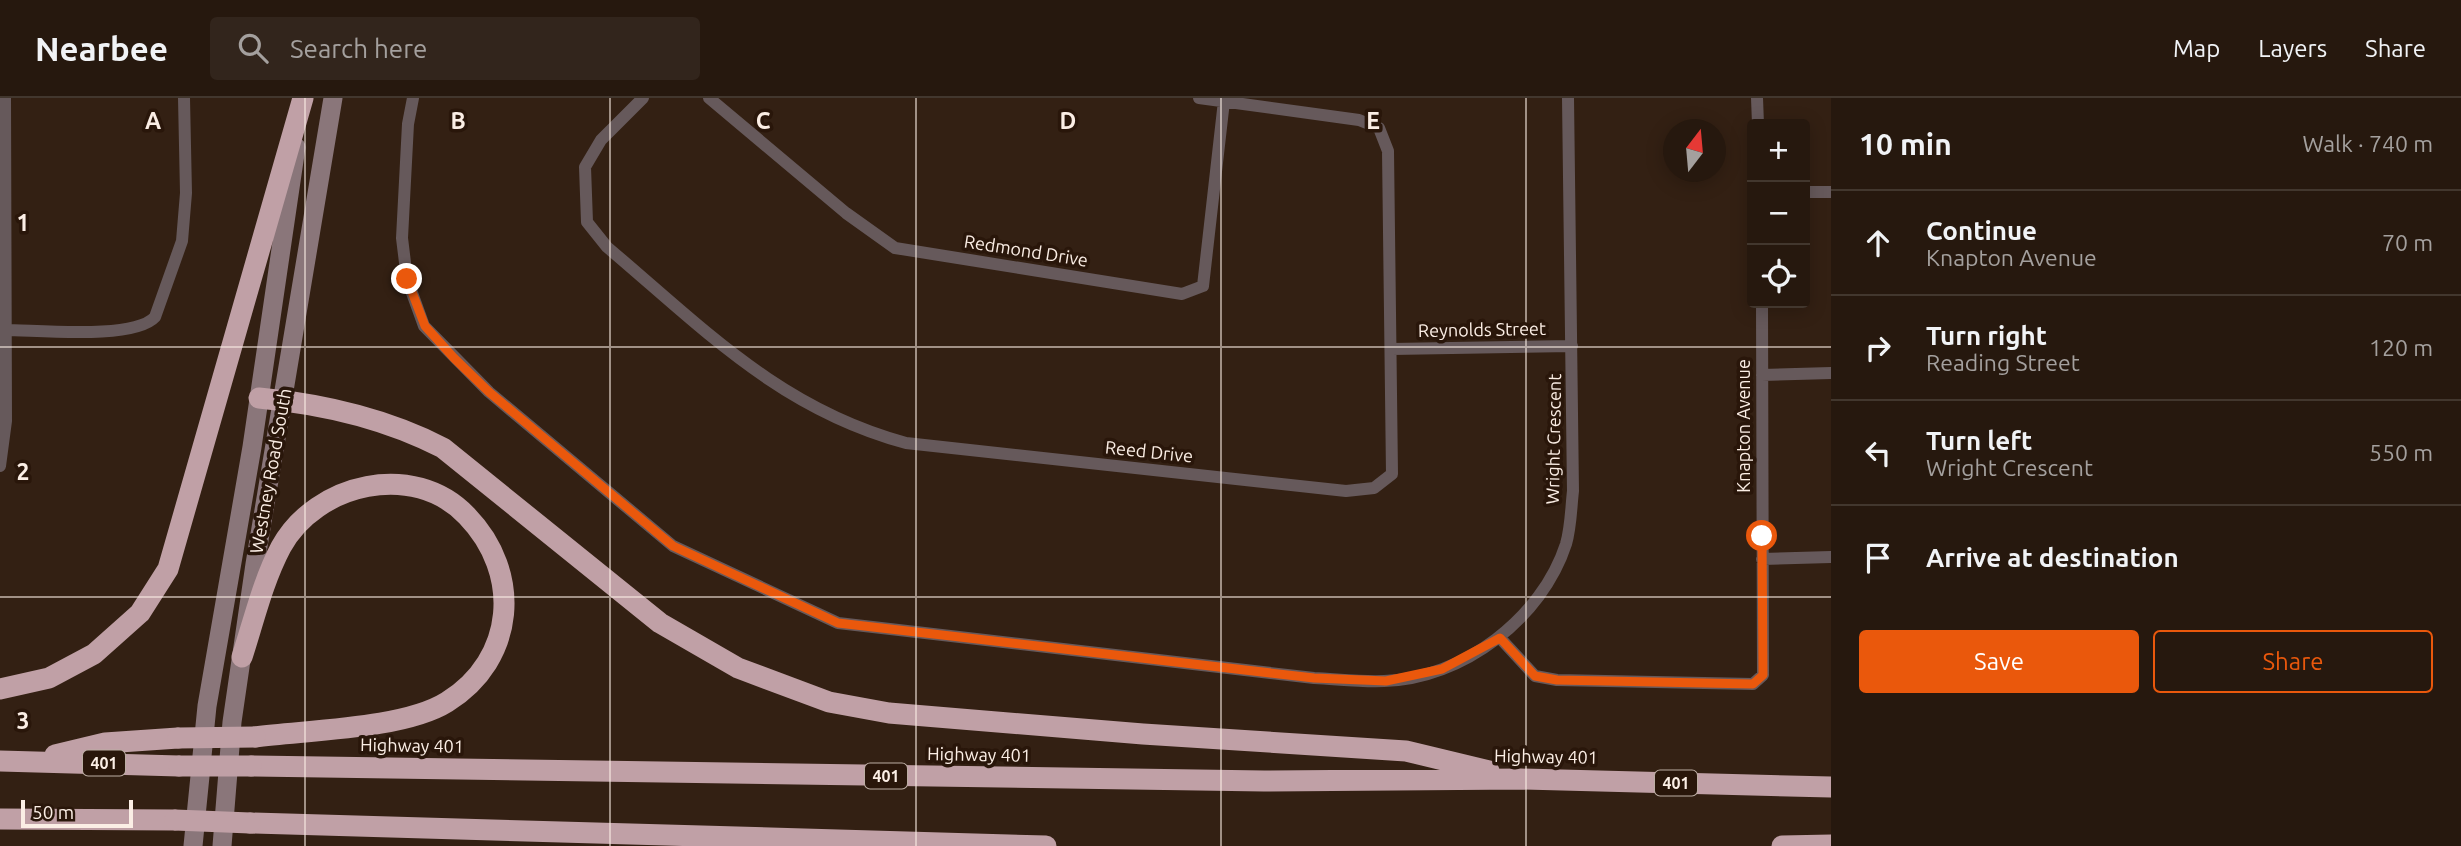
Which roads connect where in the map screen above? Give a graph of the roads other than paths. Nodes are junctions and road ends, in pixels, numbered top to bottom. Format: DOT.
graph roads {
  1 [pos="5,98"];
  2 [pos="184,98"];
  3 [pos="303,98"];
  4 [pos="333,98"];
  5 [pos="413,98"];
  6 [pos="643,98"];
  7 [pos="709,98"];
  8 [pos="1199,98"];
  9 [pos="1568,98"];
  10 [pos="1757,98"];
  11 [pos="1224,101"];
  12 [pos="1758,119"];
  13 [pos="1810,192"];
  14 [pos="1831,192"];
  15 [pos="1762,308"];
  16 [pos="5,330"];
  17 [pos="1572,346"];
  18 [pos="1392,349"];
  19 [pos="1831,373"];
  20 [pos="1762,374"];
  21 [pos="259,398"];
  22 [pos="284,400"];
  23 [pos="0,466"];
  24 [pos="1831,557"];
  25 [pos="1762,559"];
  26 [pos="1500,638"];
  27 [pos="242,656"];
  28 [pos="0,689"];
  29 [pos="0,761"];
  30 [pos="30,761"];
  31 [pos="1521,779"];
  32 [pos="1831,787"];
  33 [pos="0,819"];
  34 [pos="1831,845"];
  35 [pos="193,846"];
  36 [pos="222,846"];
  37 [pos="1046,846"];
  38 [pos="1782,846"];
  1 -- 16 [label="street"];
  2 -- 16 [label="street"];
  3 -- 21 [label="main road, Westney Road South"];
  3 -- 28 [label="highway"];
  4 -- 22 [label="main road, Westney Road South"];
  5 -- 26 [label="street, Wright Crescent"];
  6 -- 18 [label="street, Reed Drive"];
  7 -- 11 [label="street, Redmond Drive"];
  8 -- 11 [label="street, Reed Drive"];
  9 -- 17 [label="street, Wright Crescent"];
  10 -- 12 [label="street"];
  11 -- 18 [label="street, Reed Drive"];
  13 -- 14 [label="street"];
  15 -- 20 [label="street, Knapton Avenue"];
  16 -- 23 [label="street"];
  17 -- 18 [label="street, Reynolds Street"];
  17 -- 26 [label="street, Wright Crescent"];
  19 -- 20 [label="street"];
  20 -- 25 [label="street, Knapton Avenue"];
  21 -- 22 [label="highway"];
  21 -- 35 [label="main road, Westney Road South"];
  22 -- 27 [label="main road, Westney Road South"];
  22 -- 31 [label="highway"];
  24 -- 25 [label="street"];
  25 -- 26 [label="street, Knapton Avenue"];
  27 -- 30 [label="highway, bridge"];
  27 -- 36 [label="main road, Westney Road South"];
  29 -- 30 [label="highway, Highway 401 / 401"];
  30 -- 31 [label="highway, Highway 401 / 401, bridge"];
  31 -- 32 [label="highway, Highway 401 / 401"];
  33 -- 37 [label="highway, bridge"];
  34 -- 38 [label="highway"];
}
